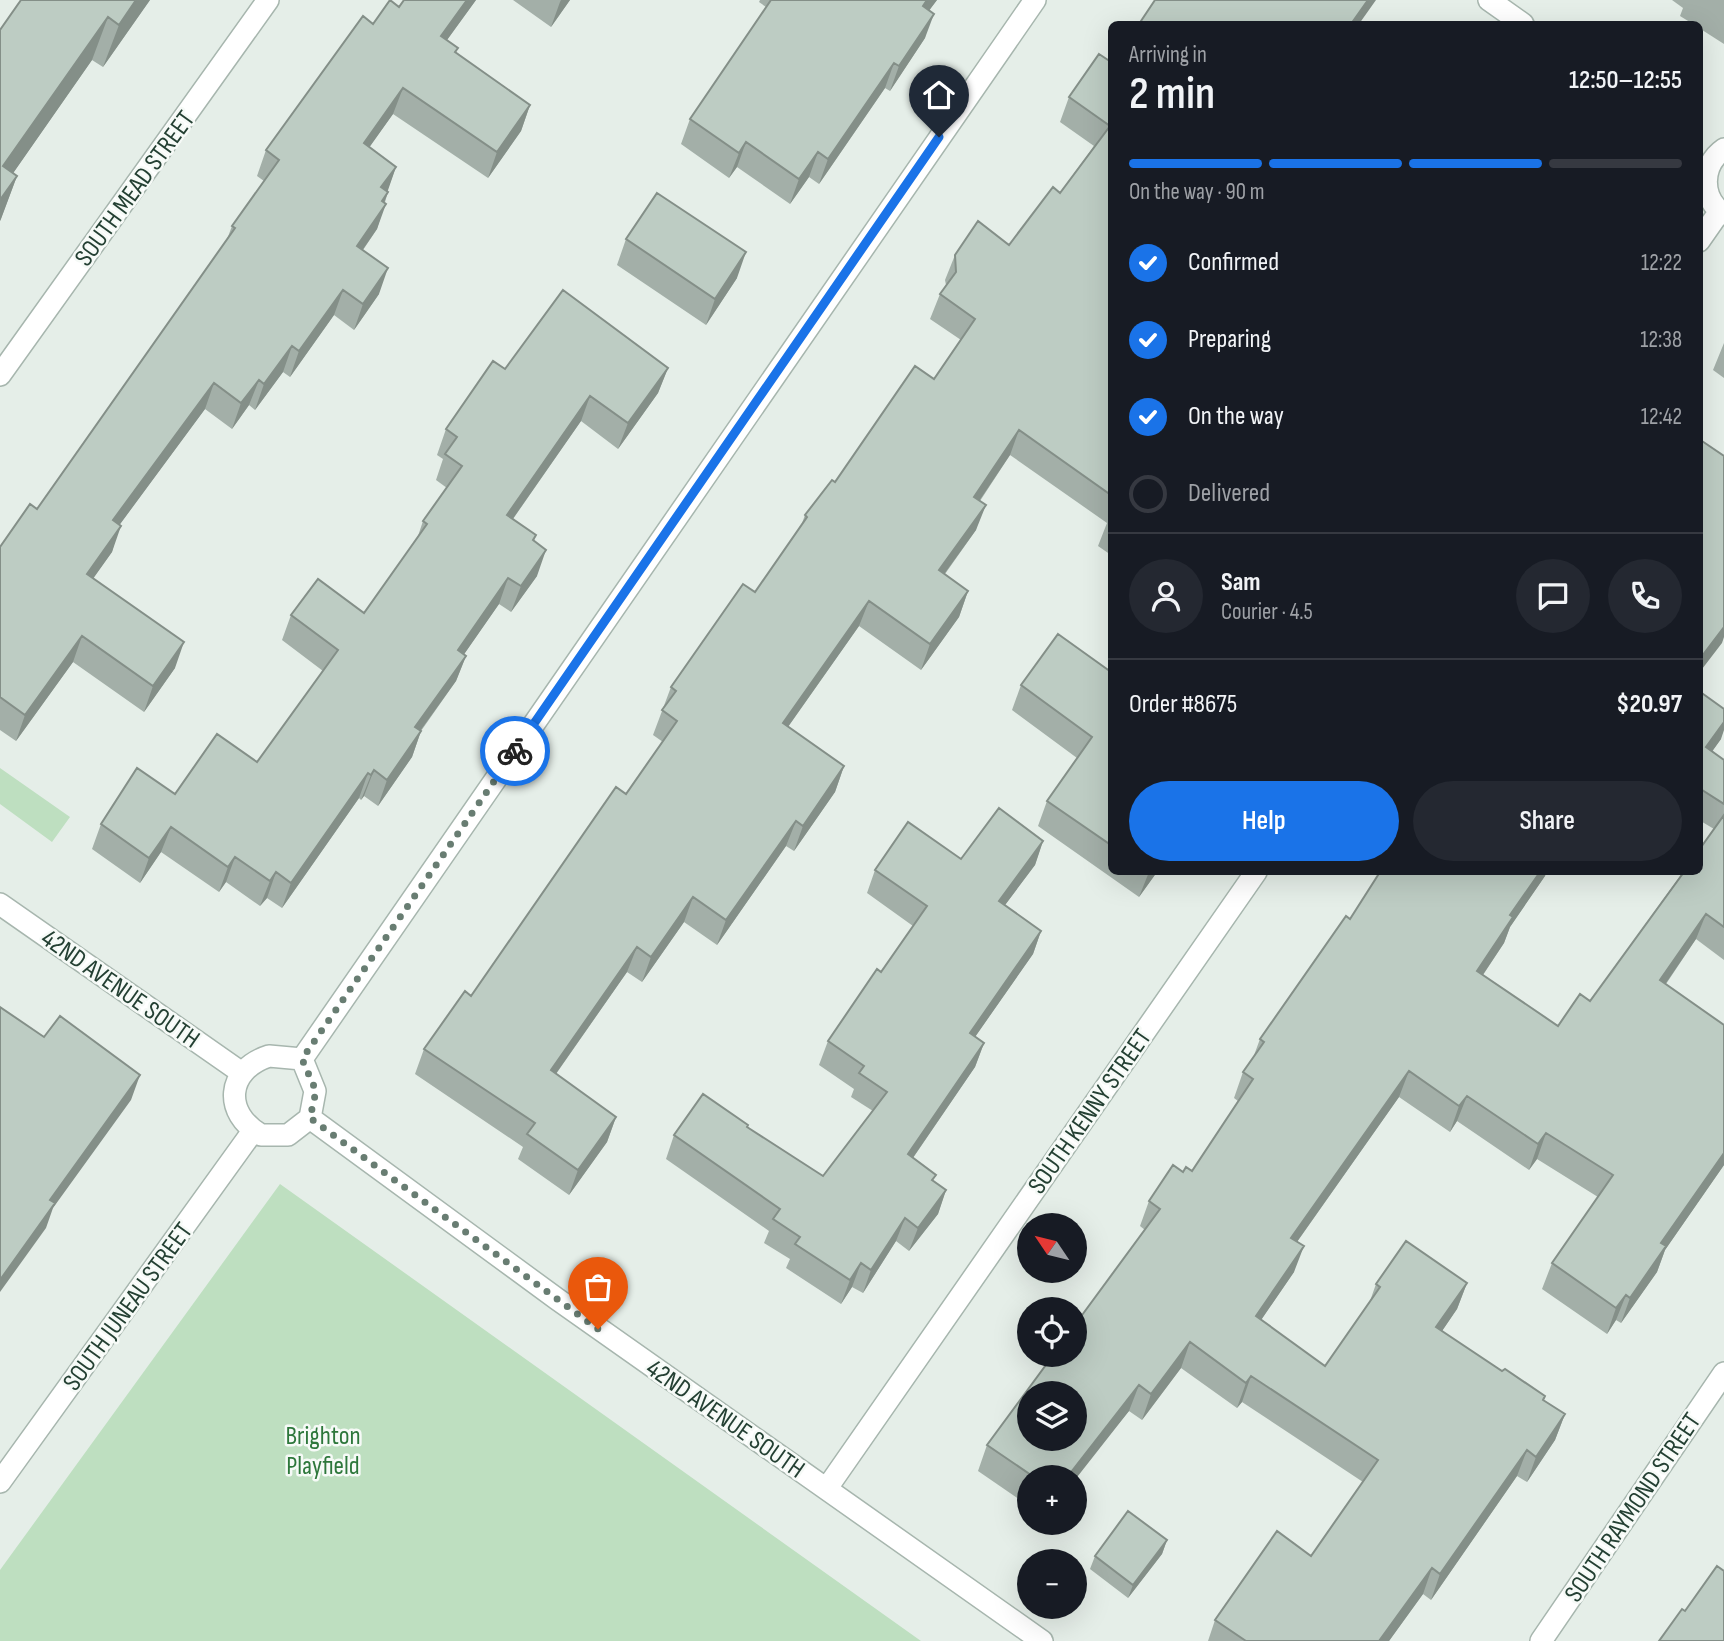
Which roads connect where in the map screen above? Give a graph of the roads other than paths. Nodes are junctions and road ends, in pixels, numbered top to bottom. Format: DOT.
graph roads {
  1 [pos="268,0"];
  2 [pos="1035,0"];
  3 [pos="1489,0"];
  4 [pos="1520,21"];
  5 [pos="1712,153"];
  6 [pos="1722,212"];
  7 [pos="1703,236"];
  8 [pos="0,375"];
  9 [pos="1254,875"];
  10 [pos="0,904"];
  11 [pos="302,1059"];
  12 [pos="242,1073"];
  13 [pos="310,1118"];
  14 [pos="253,1131"];
  15 [pos="1724,1373"];
  16 [pos="0,1482"];
  17 [pos="827,1488"];
  18 [pos="1042,1641"];
  19 [pos="1541,1641"];
  1 -- 8 [label="street, SOUTH MEAD STREET"];
  2 -- 11 [label="street"];
  3 -- 4 [label="street"];
  5 -- 6 [label="street"];
  6 -- 7 [label="street"];
  9 -- 17 [label="street, SOUTH KENNY STREET"];
  10 -- 12 [label="street, 42ND AVENUE SOUTH"];
  11 -- 12 [label="street"];
  11 -- 13 [label="street"];
  12 -- 14 [label="street"];
  13 -- 14 [label="street"];
  13 -- 17 [label="street, 42ND AVENUE SOUTH"];
  14 -- 16 [label="street, SOUTH JUNEAU STREET"];
  15 -- 19 [label="street, SOUTH RAYMOND STREET"];
  17 -- 18 [label="street, 42ND AVENUE SOUTH"];
}
